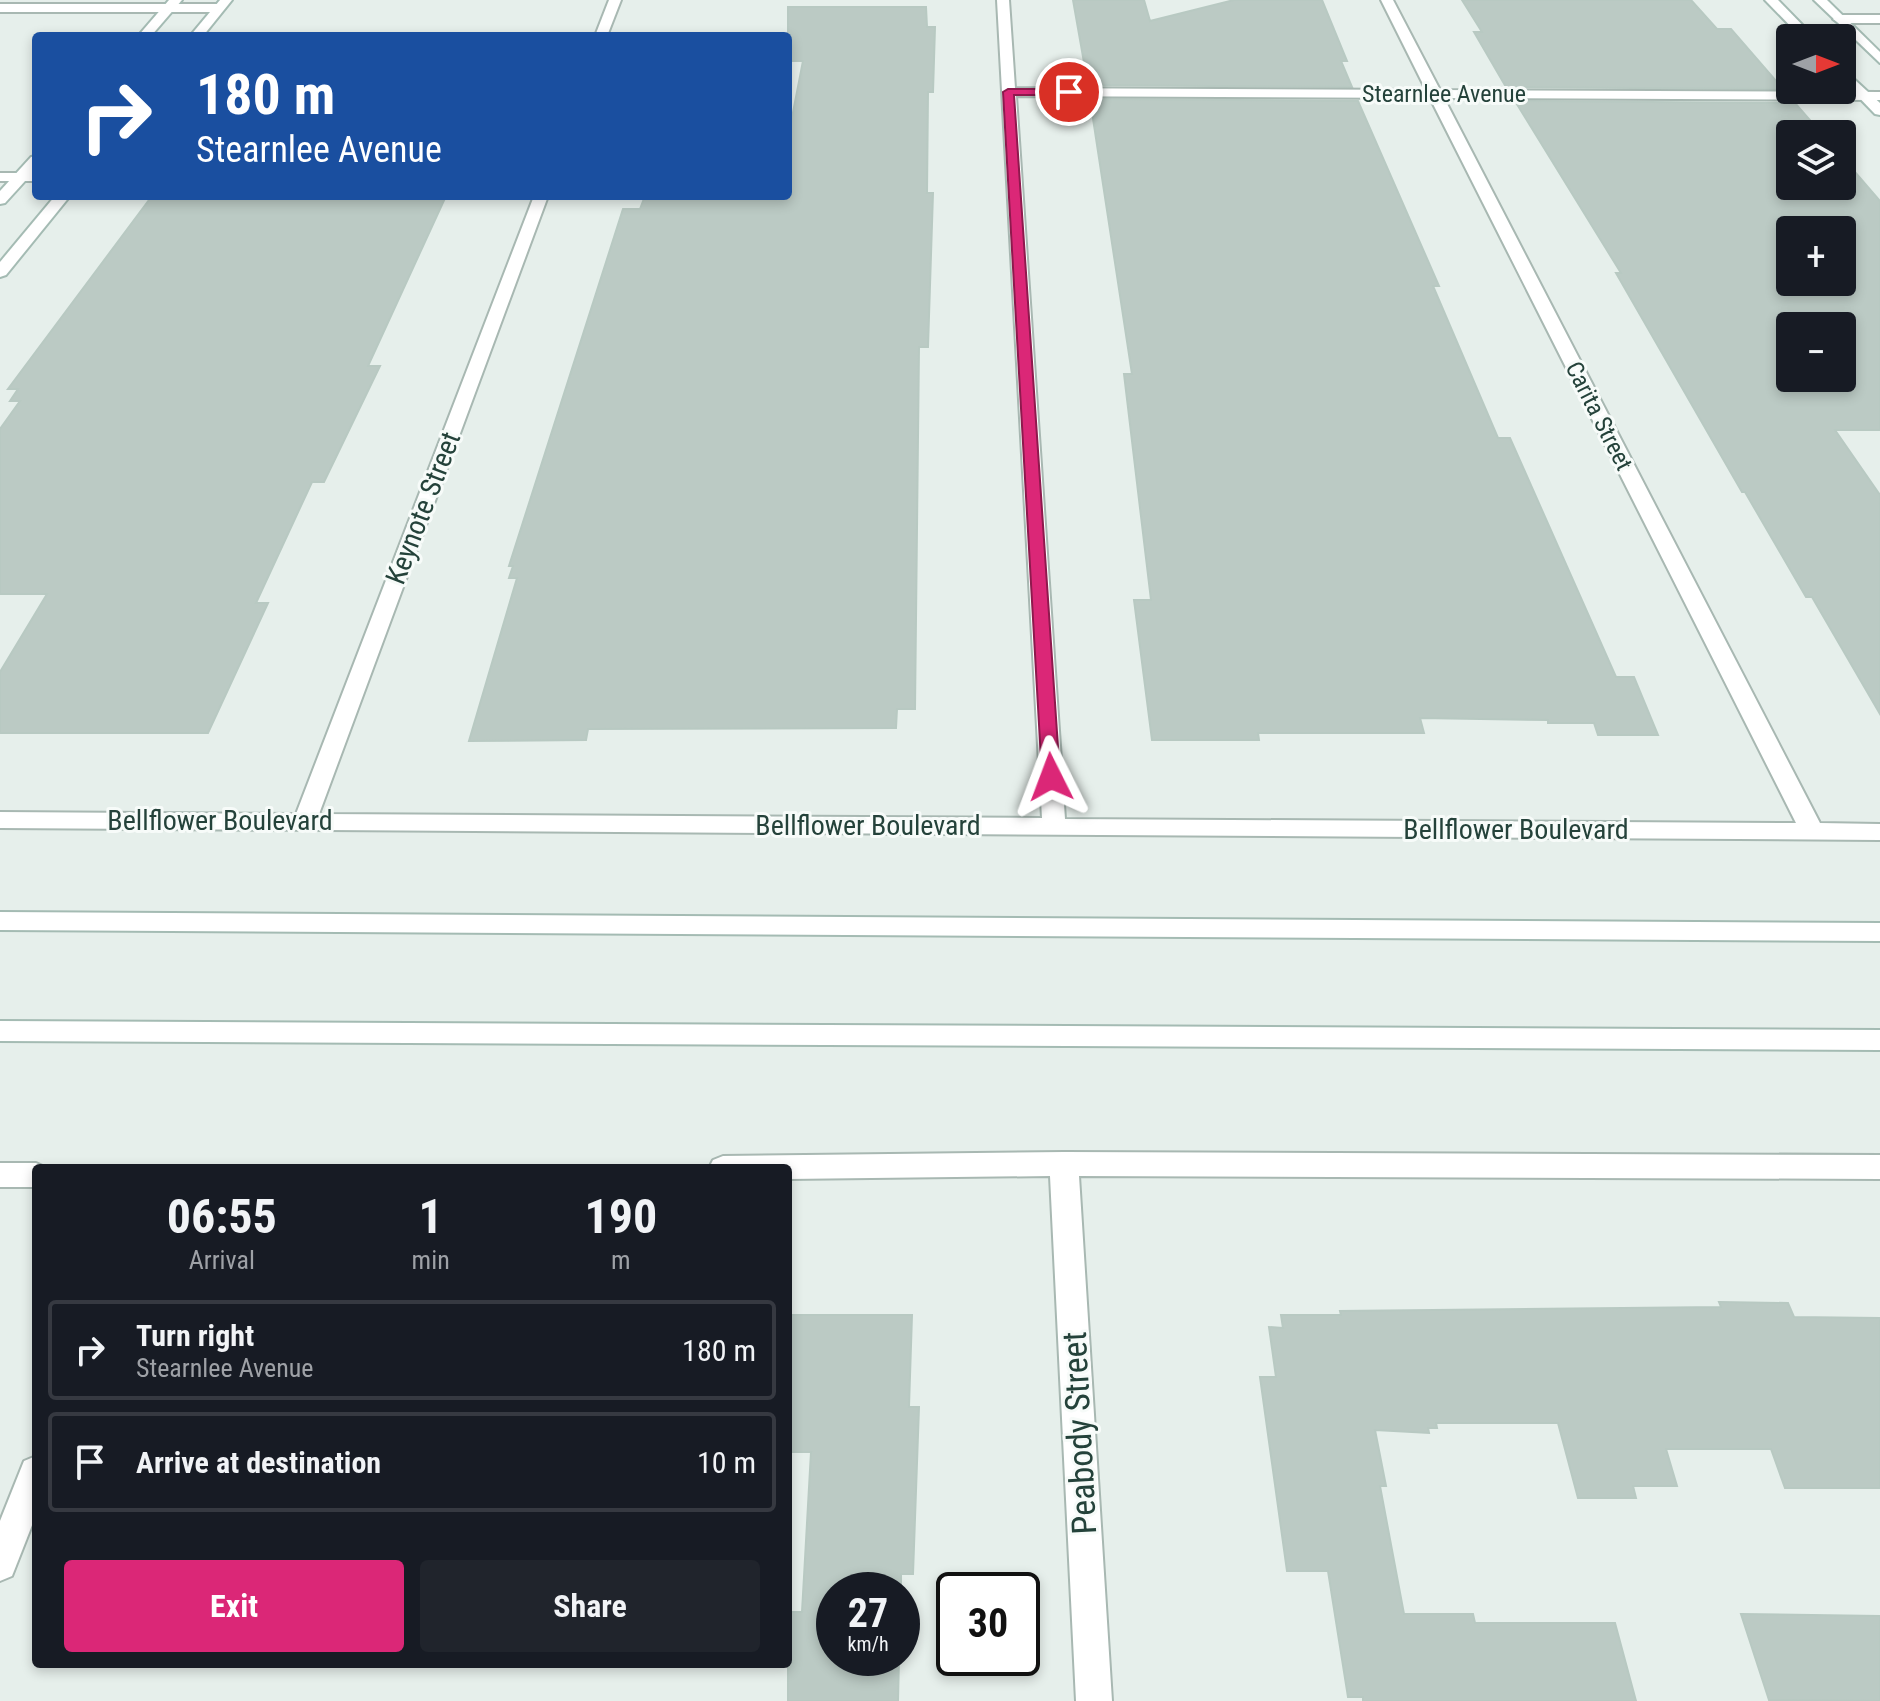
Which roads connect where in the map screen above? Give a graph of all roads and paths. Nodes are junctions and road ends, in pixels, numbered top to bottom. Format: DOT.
graph roads {
  1 [pos="615,0"];
  2 [pos="1003,0"];
  3 [pos="1387,0"];
  4 [pos="1771,0"];
  5 [pos="1820,0"];
  6 [pos="172,4"];
  7 [pos="223,4"];
  8 [pos="0,8"];
  9 [pos="1839,19"];
  10 [pos="1880,19"];
  11 [pos="1795,24"];
  12 [pos="148,32"];
  13 [pos="199,32"];
  14 [pos="603,32"];
  15 [pos="1880,59"];
  16 [pos="1856,83"];
  17 [pos="1008,92"];
  18 [pos="1435,94"];
  19 [pos="1873,96"];
  20 [pos="1880,111"];
  21 [pos="0,177"];
  22 [pos="29,177"];
  23 [pos="0,200"];
  24 [pos="60,200"];
  25 [pos="539,200"];
  26 [pos="0,272"];
  27 [pos="0,820"];
  28 [pos="305,820"];
  29 [pos="1054,826"];
  30 [pos="1812,831"];
  31 [pos="1880,832"];
  32 [pos="0,921"];
  33 [pos="1880,932"];
  34 [pos="0,1031"];
  35 [pos="1880,1040"];
  36 [pos="1064,1164"];
  37 [pos="792,1167"];
  38 [pos="1880,1167"];
  39 [pos="0,1175"];
  40 [pos="32,1175"];
  41 [pos="32,1482"];
  42 [pos="0,1564"];
  43 [pos="1094,1701"];
  1 -- 14 [label="street"];
  2 -- 17 [label="street"];
  3 -- 18 [label="street, Carita Street"];
  4 -- 11 [label="street"];
  5 -- 9 [label="street"];
  6 -- 7 [label="street"];
  6 -- 8 [label="street"];
  6 -- 12 [label="street"];
  7 -- 13 [label="street"];
  9 -- 10 [label="street"];
  9 -- 15 [label="street"];
  16 -- 19 [label="street"];
  17 -- 18 [label="street, Stearnlee Avenue"];
  17 -- 29 [label="street"];
  18 -- 19 [label="street, Stearnlee Avenue"];
  18 -- 30 [label="street, Carita Street"];
  19 -- 20 [label="street"];
  21 -- 22 [label="street"];
  22 -- 23 [label="street"];
  24 -- 26 [label="street"];
  25 -- 28 [label="street, Keynote Street"];
  27 -- 28 [label="street, Bellflower Boulevard"];
  28 -- 29 [label="street, Bellflower Boulevard"];
  29 -- 30 [label="street, Bellflower Boulevard"];
  30 -- 31 [label="street, Bellflower Boulevard"];
  32 -- 33 [label="street"];
  34 -- 35 [label="street"];
  36 -- 37 [label="street"];
  36 -- 38 [label="street"];
  36 -- 43 [label="street, Peabody Street"];
  39 -- 40 [label="street"];
  41 -- 42 [label="street"];
}
